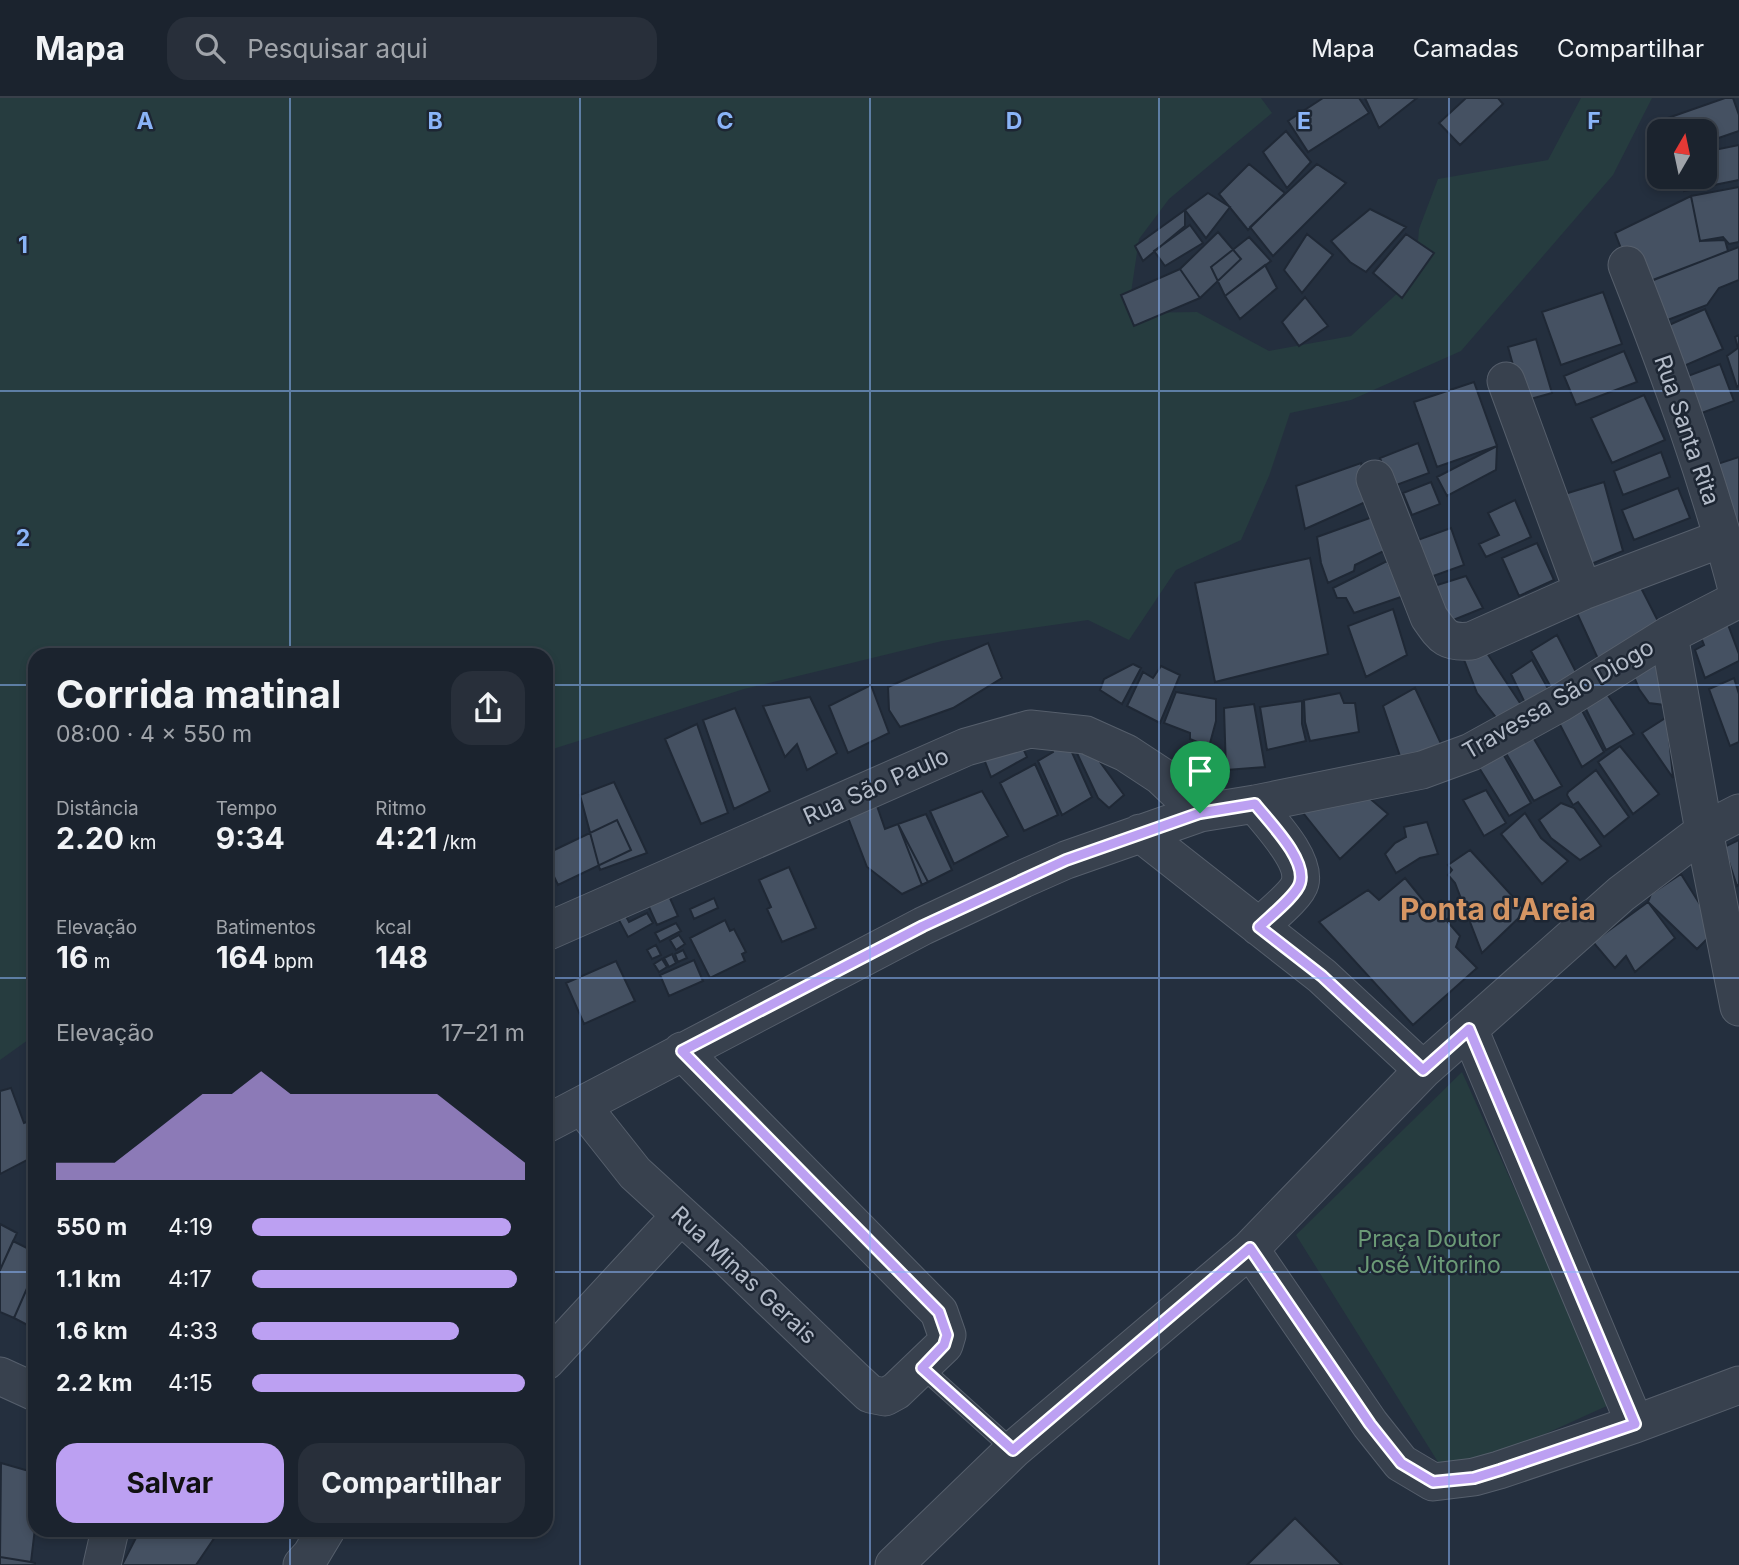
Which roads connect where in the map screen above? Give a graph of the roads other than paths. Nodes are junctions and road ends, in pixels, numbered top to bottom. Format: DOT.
graph roads {
  1 [pos="1627,265"];
  2 [pos="1506,381"];
  3 [pos="1375,479"];
  4 [pos="1723,538"];
  5 [pos="1583,591"];
  6 [pos="1739,598"];
  7 [pos="1669,635"];
  8 [pos="1255,804"];
  9 [pos="1200,813"];
  10 [pos="1739,813"];
  11 [pos="1704,831"];
  12 [pos="1140,833"];
  13 [pos="1259,927"];
  14 [pos="553,929"];
  15 [pos="1739,1007"];
  16 [pos="1469,1029"];
  17 [pos="682,1051"];
  18 [pos="1423,1070"];
  19 [pos="582,1106"];
  20 [pos="553,1120"];
  21 [pos="681,1215"];
  22 [pos="1250,1248"];
  23 [pos="553,1352"];
  24 [pos="922,1368"];
  25 [pos="0,1377"];
  26 [pos="1739,1385"];
  27 [pos="28,1389"];
  28 [pos="1635,1424"];
  29 [pos="1013,1450"];
  30 [pos="108,1537"];
  31 [pos="322,1537"];
  32 [pos="102,1565"];
  33 [pos="302,1565"];
  34 [pos="894,1565"];
  1 -- 4 [label="street, Rua Santa Rita"];
  2 -- 5 [label="street"];
  3 -- 5 [label="street"];
  4 -- 5 [label="street"];
  4 -- 6 [label="street, Rua Santa Rita"];
  6 -- 7 [label="street, Travessa São Diogo"];
  7 -- 8 [label="street, Travessa São Diogo"];
  7 -- 11 [label="street, Travessa São Diogo"];
  8 -- 9 [label="street, Travessa São Diogo"];
  8 -- 13 [label="street"];
  9 -- 12 [label="street, Travessa São Diogo"];
  9 -- 14 [label="street, Rua São Paulo"];
  10 -- 11 [label="street"];
  11 -- 15 [label="street, Travessa São Diogo"];
  11 -- 16 [label="street"];
  12 -- 13 [label="street"];
  12 -- 17 [label="street, Travessa São Diogo"];
  13 -- 18 [label="street"];
  16 -- 18 [label="street"];
  16 -- 28 [label="street"];
  17 -- 19 [label="street, Travessa São Diogo"];
  17 -- 24 [label="street, Rua Minas Gerais"];
  18 -- 22 [label="street"];
  19 -- 20 [label="street, Travessa São Diogo"];
  19 -- 21 [label="street, Rua Minas Gerais"];
  21 -- 23 [label="street"];
  21 -- 24 [label="street, Rua Minas Gerais"];
  22 -- 28 [label="street"];
  22 -- 29 [label="street"];
  24 -- 29 [label="lane"];
  25 -- 27 [label="street"];
  26 -- 28 [label="street"];
  29 -- 34 [label="street"];
  30 -- 32 [label="street"];
  31 -- 33 [label="street"];
}
